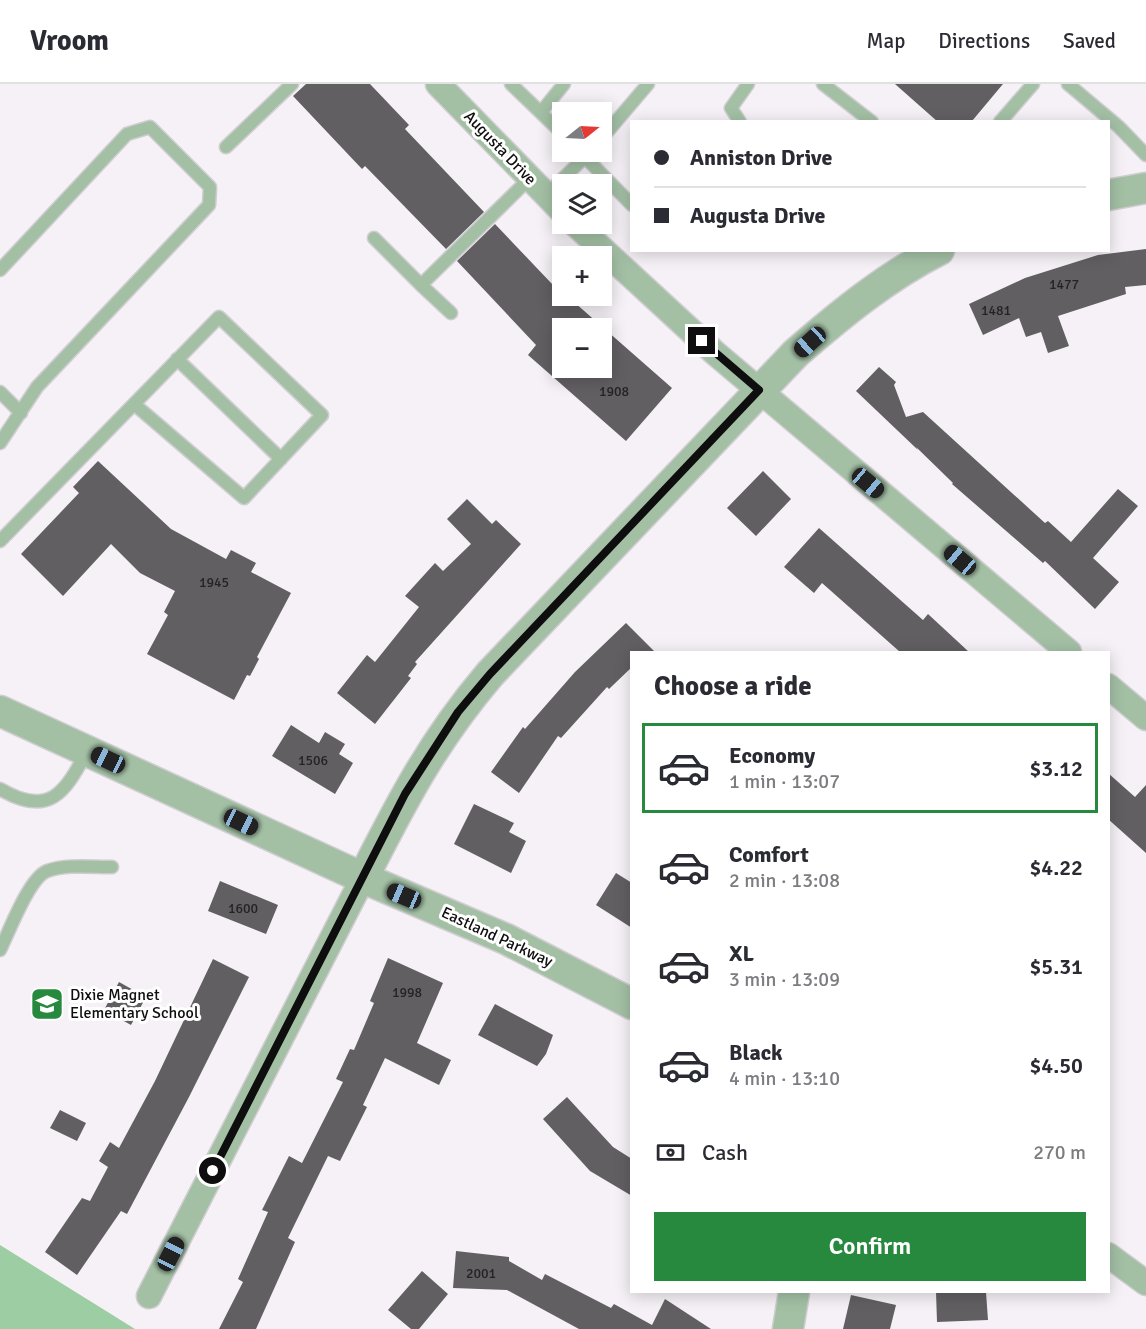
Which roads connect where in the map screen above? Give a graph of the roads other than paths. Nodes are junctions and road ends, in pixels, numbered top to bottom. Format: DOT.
graph roads {
  1 [pos="292,84"];
  2 [pos="438,84"];
  3 [pos="512,84"];
  4 [pos="564,84"];
  5 [pos="648,84"];
  6 [pos="748,84"];
  7 [pos="823,84"];
  8 [pos="1033,84"];
  9 [pos="1068,84"];
  10 [pos="542,111"];
  11 [pos="739,120"];
  12 [pos="869,120"];
  13 [pos="1002,120"];
  14 [pos="552,122"];
  15 [pos="612,126"];
  16 [pos="226,147"];
  17 [pos="1146,155"];
  18 [pos="576,162"];
  19 [pos="593,162"];
  20 [pos="1146,188"];
  21 [pos="546,194"];
  22 [pos="1110,195"];
  23 [pos="630,203"];
  24 [pos="586,234"];
  25 [pos="374,238"];
  26 [pos="936,252"];
  27 [pos="0,270"];
  28 [pos="421,285"];
  29 [pos="452,313"];
  30 [pos="177,359"];
  31 [pos="759,390"];
  32 [pos="0,392"];
  33 [pos="134,404"];
  34 [pos="21,413"];
  35 [pos="0,443"];
  36 [pos="281,459"];
  37 [pos="0,542"];
  38 [pos="1068,651"];
  39 [pos="1110,688"];
  40 [pos="0,711"];
  41 [pos="1146,718"];
  42 [pos="87,751"];
  43 [pos="0,789"];
  44 [pos="112,867"];
  45 [pos="363,878"];
  46 [pos="0,950"];
  47 [pos="630,1003"];
  48 [pos="1110,1256"];
  49 [pos="1146,1283"];
  50 [pos="794,1293"];
  51 [pos="149,1296"];
  52 [pos="788,1329"];
  1 -- 16 [label="lane"];
  2 -- 21 [label="street, Augusta Drive"];
  3 -- 10 [label="lane"];
  4 -- 10 [label="lane"];
  5 -- 15 [label="lane"];
  6 -- 11 [label="lane"];
  7 -- 12 [label="lane"];
  8 -- 13 [label="lane"];
  9 -- 17 [label="lane"];
  10 -- 14 [label="lane"];
  18 -- 21 [label="lane"];
  19 -- 23 [label="lane"];
  20 -- 22 [label="street"];
  21 -- 28 [label="lane"];
  24 -- 31 [label="street"];
  25 -- 28 [label="lane"];
  26 -- 31 [label="street"];
  27 -- 34 [label="lane"];
  28 -- 29 [label="lane"];
  30 -- 33 [label="lane"];
  30 -- 36 [label="lane"];
  30 -- 36 [label="lane"];
  31 -- 38 [label="street"];
  31 -- 45 [label="street"];
  32 -- 34 [label="lane"];
  33 -- 36 [label="lane"];
  33 -- 37 [label="lane"];
  34 -- 35 [label="lane"];
  39 -- 41 [label="street"];
  40 -- 42 [label="street, Eastland Parkway"];
  42 -- 43 [label="lane"];
  42 -- 45 [label="street, Eastland Parkway"];
  44 -- 46 [label="lane"];
  45 -- 47 [label="street, Eastland Parkway"];
  45 -- 51 [label="street"];
  48 -- 49 [label="street"];
  50 -- 52 [label="street"];
}
